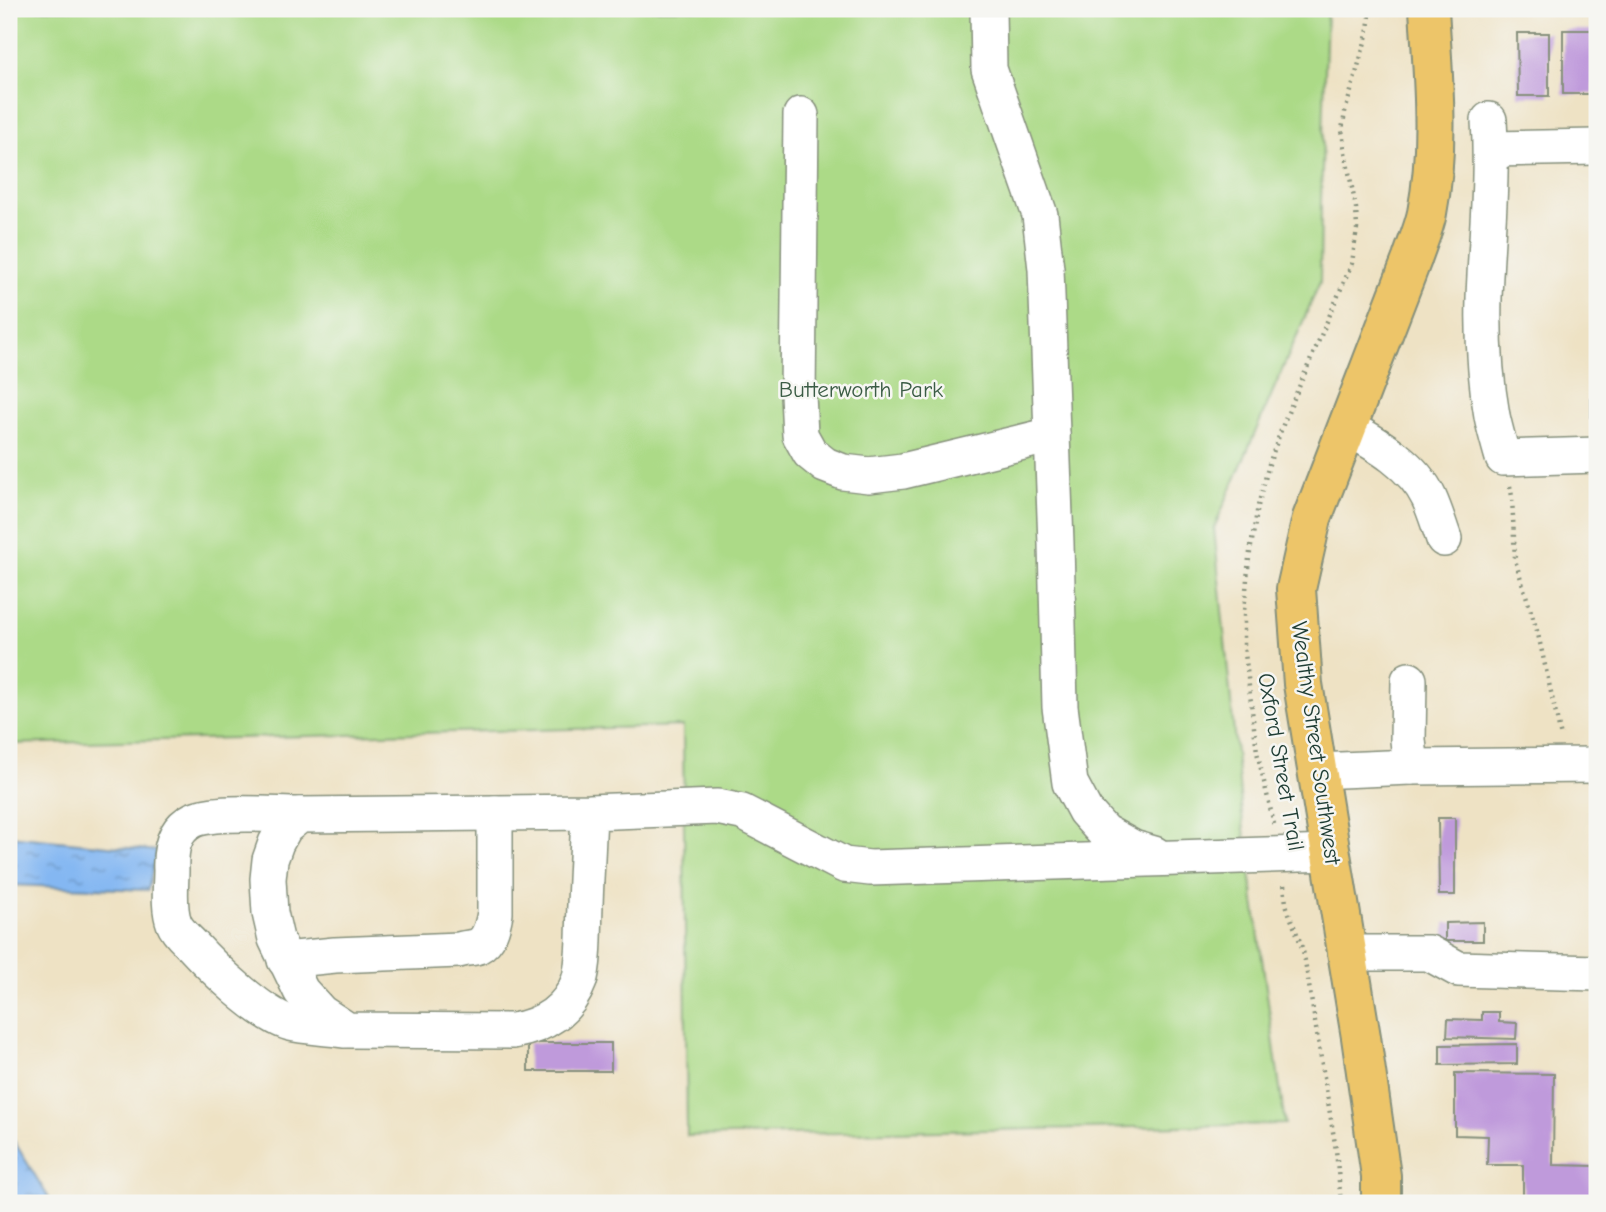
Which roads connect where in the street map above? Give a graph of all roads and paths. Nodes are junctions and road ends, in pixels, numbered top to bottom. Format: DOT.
graph roads {
  1 [pos="988,9"];
  2 [pos="1371,9"];
  3 [pos="1429,9"];
  4 [pos="801,115"];
  5 [pos="1597,147"];
  6 [pos="1346,427"];
  7 [pos="1052,435"];
  8 [pos="1591,455"];
  9 [pos="1503,458"];
  10 [pos="1444,539"];
  11 [pos="1409,680"];
  12 [pos="1583,765"];
  13 [pos="1411,767"];
  14 [pos="1317,771"];
  15 [pos="589,812"];
  16 [pos="495,813"];
  17 [pos="300,815"];
  18 [pos="1330,853"];
  19 [pos="1279,854"];
  20 [pos="1167,858"];
  21 [pos="1346,953"];
  22 [pos="285,960"];
  23 [pos="1597,973"];
  24 [pos="347,1030"];
  25 [pos="1341,1203"];
  26 [pos="1381,1203"];
  1 -- 7 [label="street"];
  2 -- 19 [label="path, Oxford Street Trail"];
  3 -- 6 [label="main road, Wealthy Street Southwest"];
  4 -- 7 [label="street"];
  5 -- 9 [label="street"];
  6 -- 10 [label="street"];
  6 -- 14 [label="main road, Wealthy Street Southwest"];
  7 -- 20 [label="street"];
  8 -- 9 [label="street"];
  9 -- 12 [label="path"];
  11 -- 13 [label="street"];
  12 -- 13 [label="street"];
  13 -- 14 [label="street"];
  14 -- 18 [label="main road, Wealthy Street Southwest"];
  15 -- 16 [label="street"];
  15 -- 20 [label="street"];
  15 -- 24 [label="street"];
  16 -- 17 [label="street"];
  16 -- 22 [label="street"];
  17 -- 22 [label="street"];
  17 -- 24 [label="street"];
  18 -- 19 [label="street"];
  18 -- 21 [label="main road, Wealthy Street Southwest"];
  19 -- 20 [label="street"];
  19 -- 25 [label="path, Oxford Street Trail"];
  21 -- 23 [label="street"];
  21 -- 26 [label="main road, Wealthy Street Southwest"];
  22 -- 24 [label="street"];
}
